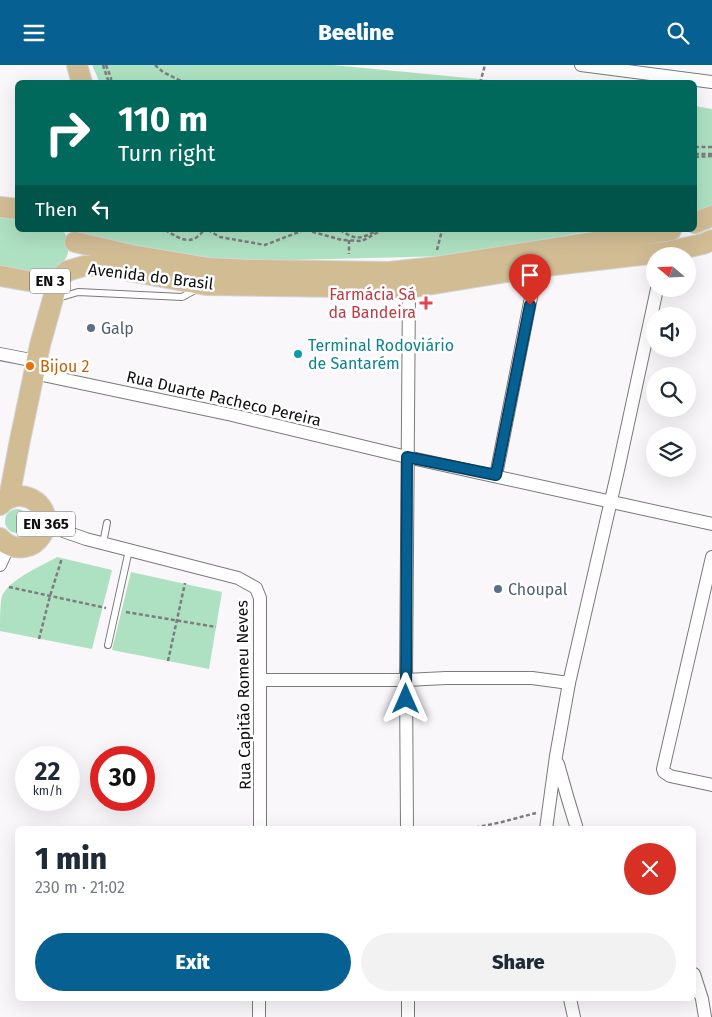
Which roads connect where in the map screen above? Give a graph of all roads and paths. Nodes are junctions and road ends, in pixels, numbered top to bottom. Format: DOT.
graph roads {
  1 [pos="77,65"];
  2 [pos="105,65"];
  3 [pos="155,65"];
  4 [pos="485,65"];
  5 [pos="581,65"];
  6 [pos="81,80"];
  7 [pos="109,80"];
  8 [pos="179,80"];
  9 [pos="481,80"];
  10 [pos="697,80"];
  11 [pos="697,80"];
  12 [pos="712,82"];
  13 [pos="697,147"];
  14 [pos="712,147"];
  15 [pos="697,155"];
  16 [pos="712,155"];
  17 [pos="0,207"];
  18 [pos="15,209"];
  19 [pos="712,216"];
  20 [pos="697,222"];
  21 [pos="168,232"];
  22 [pos="203,232"];
  23 [pos="211,232"];
  24 [pos="300,232"];
  25 [pos="312,232"];
  26 [pos="343,232"];
  27 [pos="375,232"];
  28 [pos="377,232"];
  29 [pos="659,232"];
  30 [pos="73,236"];
  31 [pos="712,240"];
  32 [pos="349,241"];
  33 [pos="692,247"];
  34 [pos="350,255"];
  35 [pos="646,256"];
  36 [pos="537,267"];
  37 [pos="63,274"];
  38 [pos="0,276"];
  39 [pos="35,283"];
  40 [pos="206,285"];
  41 [pos="409,288"];
  42 [pos="655,297"];
  43 [pos="52,300"];
  44 [pos="43,329"];
  45 [pos="0,354"];
  46 [pos="35,367"];
  47 [pos="407,457"];
  48 [pos="496,475"];
  49 [pos="9,495"];
  50 [pos="611,501"];
  51 [pos="107,523"];
  52 [pos="712,524"];
  53 [pos="46,525"];
  54 [pos="4,541"];
  55 [pos="102,543"];
  56 [pos="129,551"];
  57 [pos="712,557"];
  58 [pos="62,558"];
  59 [pos="0,565"];
  60 [pos="185,583"];
  61 [pos="9,587"];
  62 [pos="50,596"];
  63 [pos="116,610"];
  64 [pos="177,620"];
  65 [pos="216,627"];
  66 [pos="40,639"];
  67 [pos="108,645"];
  68 [pos="168,661"];
  69 [pos="261,680"];
  70 [pos="406,680"];
  71 [pos="569,683"];
  72 [pos="556,756"];
  73 [pos="712,785"];
  74 [pos="549,809"];
  75 [pos="260,826"];
  76 [pos="407,826"];
  77 [pos="483,826"];
  78 [pos="546,826"];
  79 [pos="576,826"];
  80 [pos="696,980"];
  81 [pos="259,1001"];
  82 [pos="408,1001"];
  83 [pos="570,1001"];
  84 [pos="259,1017"];
  85 [pos="408,1017"];
  86 [pos="574,1017"];
  87 [pos="706,1017"];
  1 -- 6 [label="main road"];
  2 -- 7 [label="path"];
  3 -- 8 [label="path"];
  4 -- 9 [label="path"];
  5 -- 11 [label="street"];
  10 -- 12 [label="street"];
  13 -- 14 [label="path"];
  15 -- 16 [label="path"];
  17 -- 18 [label="main road"];
  19 -- 20 [label="main road"];
  21 -- 22 [label="path"];
  23 -- 24 [label="path"];
  25 -- 32 [label="path"];
  26 -- 27 [label="path"];
  28 -- 32 [label="path"];
  29 -- 30 [label="main road, Avenida do Brasil / EN 3"];
  30 -- 37 [label="main road, EN 3"];
  31 -- 33 [label="main road, Avenida do Brasil / EN 3"];
  32 -- 34 [label="path"];
  35 -- 36 [label="main road, Avenida do Brasil / EN 3"];
  36 -- 41 [label="main road, Avenida do Brasil / EN 3"];
  36 -- 48 [label="street"];
  37 -- 39 [label="main road, EN 3"];
  37 -- 40 [label="main road, Avenida do Brasil / EN 3"];
  37 -- 43 [label="main road, EN 365"];
  38 -- 39 [label="main road, EN 3"];
  39 -- 44 [label="main road, EN 365"];
  40 -- 41 [label="main road, Avenida do Brasil / EN 3"];
  40 -- 43 [label="lane"];
  41 -- 47 [label="street"];
  42 -- 50 [label="street"];
  43 -- 44 [label="main road, EN 365"];
  44 -- 46 [label="main road, EN 365"];
  45 -- 46 [label="street, Rua Duarte Pacheco Pereira"];
  46 -- 47 [label="street, Rua Duarte Pacheco Pereira"];
  46 -- 49 [label="main road, EN 365"];
  47 -- 48 [label="street, Rua Duarte Pacheco Pereira"];
  47 -- 70 [label="street"];
  48 -- 50 [label="street, Rua Duarte Pacheco Pereira"];
  49 -- 53 [label="main road, EN 365"];
  50 -- 52 [label="street, Rua Duarte Pacheco Pereira"];
  50 -- 71 [label="street"];
  51 -- 55 [label="lane"];
  53 -- 54 [label="main road, EN 365"];
  53 -- 55 [label="street, Rua Capitão Romeu Neves"];
  54 -- 59 [label="street"];
  55 -- 56 [label="street, Rua Capitão Romeu Neves"];
  56 -- 63 [label="lane"];
  56 -- 69 [label="street, Rua Capitão Romeu Neves"];
  57 -- 73 [label="street"];
  58 -- 62 [label="path"];
  60 -- 64 [label="path"];
  61 -- 62 [label="path"];
  62 -- 63 [label="path"];
  62 -- 66 [label="path"];
  63 -- 64 [label="path"];
  63 -- 67 [label="lane"];
  64 -- 65 [label="path"];
  64 -- 68 [label="path"];
  69 -- 70 [label="street"];
  69 -- 75 [label="street, Rua Capitão Romeu Neves"];
  70 -- 71 [label="street"];
  70 -- 76 [label="street"];
  71 -- 72 [label="street"];
  72 -- 74 [label="street"];
  72 -- 79 [label="street"];
  74 -- 77 [label="path"];
  74 -- 78 [label="street"];
  80 -- 87 [label="street"];
  81 -- 84 [label="street"];
  82 -- 85 [label="street"];
  83 -- 86 [label="street"];
}
